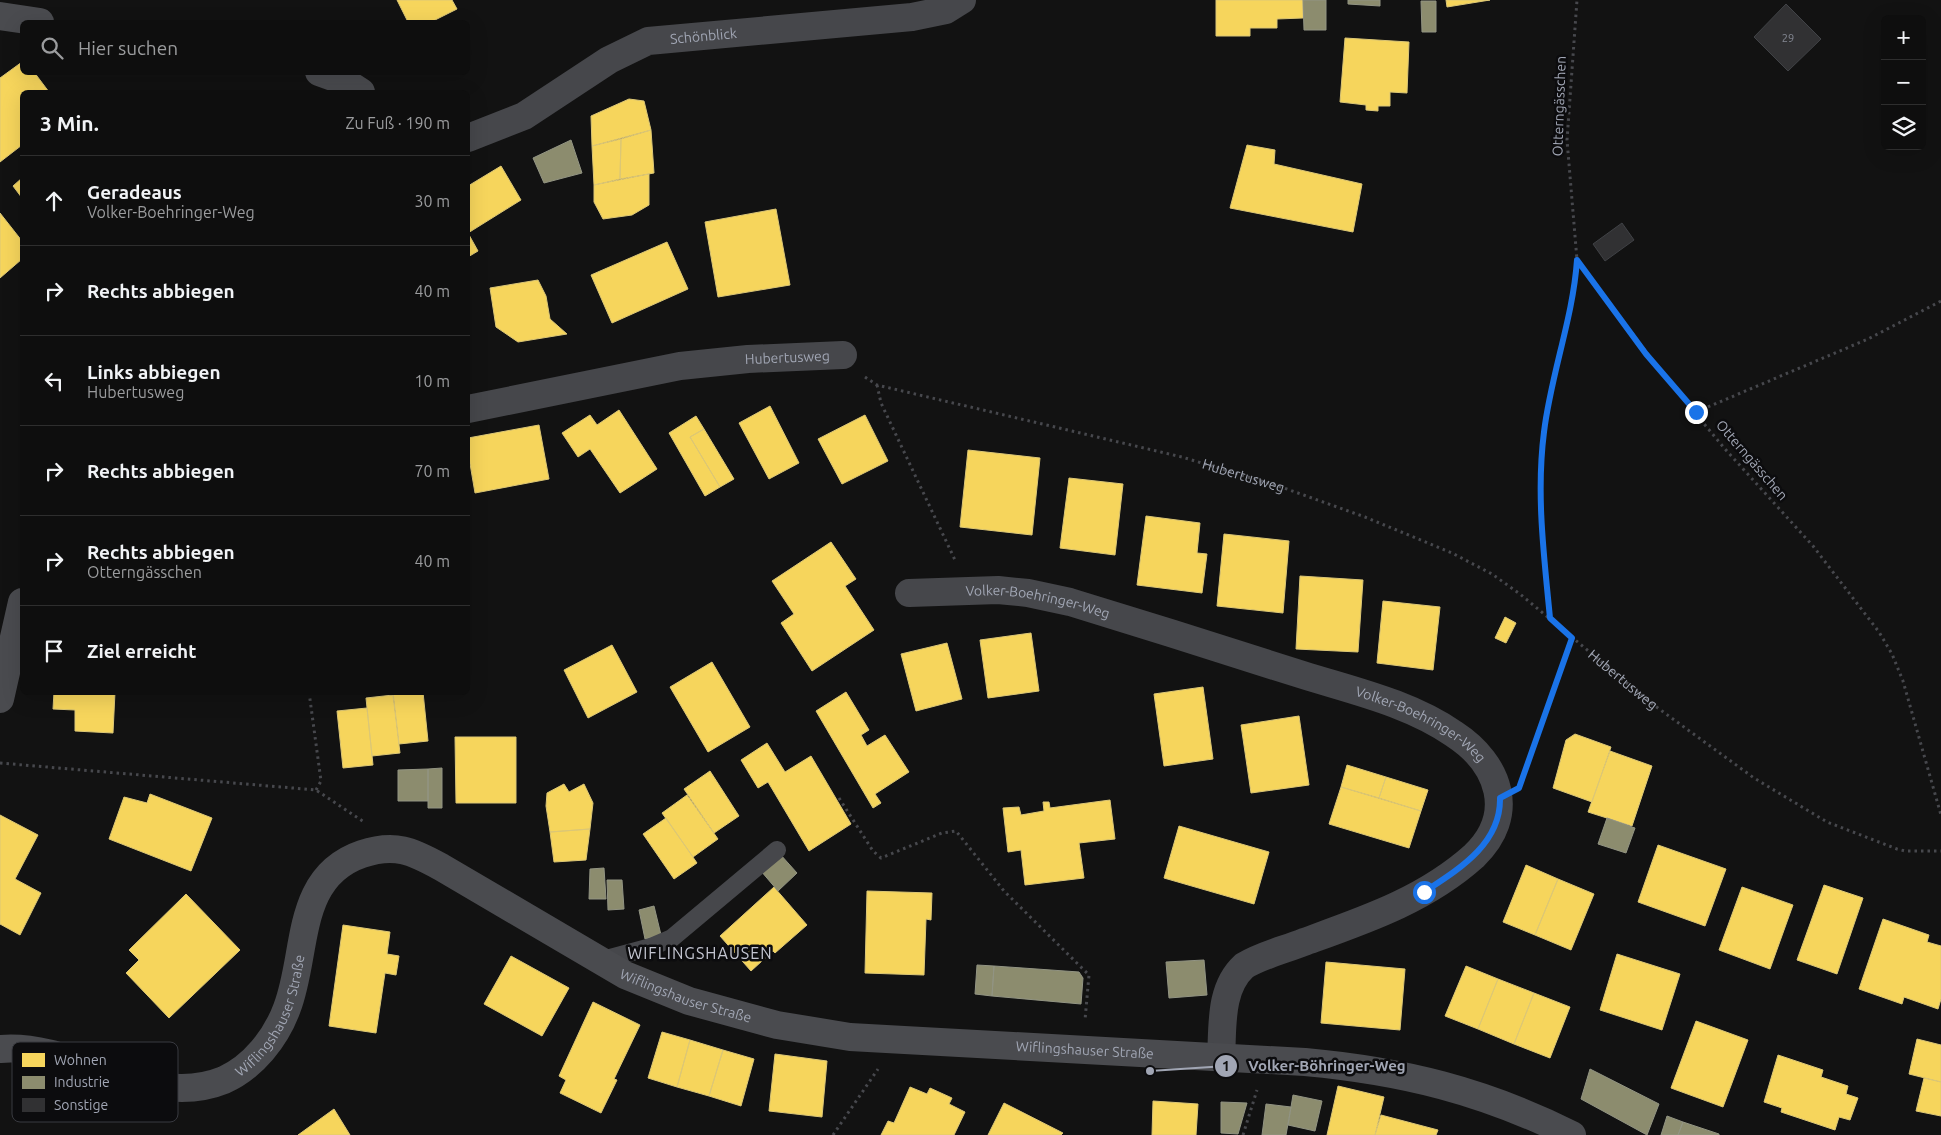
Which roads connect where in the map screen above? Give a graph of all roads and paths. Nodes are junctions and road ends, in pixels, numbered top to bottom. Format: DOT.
graph roads {
  1 [pos="962,0"];
  2 [pos="1577,0"];
  3 [pos="0,16"];
  4 [pos="27,20"];
  5 [pos="327,75"];
  6 [pos="358,90"];
  7 [pos="470,137"];
  8 [pos="1577,260"];
  9 [pos="1941,301"];
  10 [pos="843,355"];
  11 [pos="878,385"];
  12 [pos="470,409"];
  13 [pos="1696,412"];
  14 [pos="965,591"];
  15 [pos="909,593"];
  16 [pos="20,611"];
  17 [pos="1550,618"];
  18 [pos="1572,638"];
  19 [pos="309,695"];
  20 [pos="0,699"];
  21 [pos="0,763"];
  22 [pos="316,790"];
  23 [pos="839,798"];
  24 [pos="1500,798"];
  25 [pos="1941,815"];
  26 [pos="380,849"];
  27 [pos="777,850"];
  28 [pos="1941,851"];
  29 [pos="599,961"];
  30 [pos="893,1040"];
  31 [pos="1084,1051"];
  32 [pos="1221,1058"];
  33 [pos="1266,1060"];
  34 [pos="178,1088"];
  35 [pos="833,1135"];
  36 [pos="1244,1135"];
  37 [pos="1572,1135"];
  1 -- 7 [label="street, Schönblick"];
  2 -- 8 [label="path, Otterngässchen"];
  3 -- 4 [label="street"];
  5 -- 6 [label="street"];
  8 -- 13 [label="path, Otterngässchen"];
  8 -- 17 [label="path"];
  9 -- 13 [label="path"];
  10 -- 11 [label="path, Hubertusweg"];
  10 -- 12 [label="street, Hubertusweg"];
  11 -- 14 [label="path"];
  11 -- 17 [label="path, Hubertusweg"];
  13 -- 25 [label="path, Otterngässchen"];
  14 -- 15 [label="street, Volker-Boehringer-Weg"];
  14 -- 24 [label="street, Volker-Boehringer-Weg"];
  16 -- 20 [label="street"];
  17 -- 18 [label="path, Hubertusweg"];
  18 -- 24 [label="path"];
  18 -- 28 [label="path, Hubertusweg"];
  19 -- 22 [label="path"];
  21 -- 22 [label="path"];
  22 -- 26 [label="path"];
  23 -- 31 [label="path"];
  24 -- 32 [label="street, Volker-Boehringer-Weg"];
  26 -- 29 [label="street, Wiflingshauser Straße"];
  26 -- 34 [label="street, Wiflingshauser Straße"];
  27 -- 29 [label="lane, Wiflingshauser Straße"];
  29 -- 30 [label="street, Wiflingshauser Straße"];
  30 -- 31 [label="street, Wiflingshauser Straße"];
  30 -- 35 [label="path"];
  31 -- 32 [label="street, Wiflingshauser Straße"];
  32 -- 33 [label="street, Wiflingshauser Straße"];
  33 -- 36 [label="path"];
  33 -- 37 [label="street, Wiflingshauser Straße"];
}
